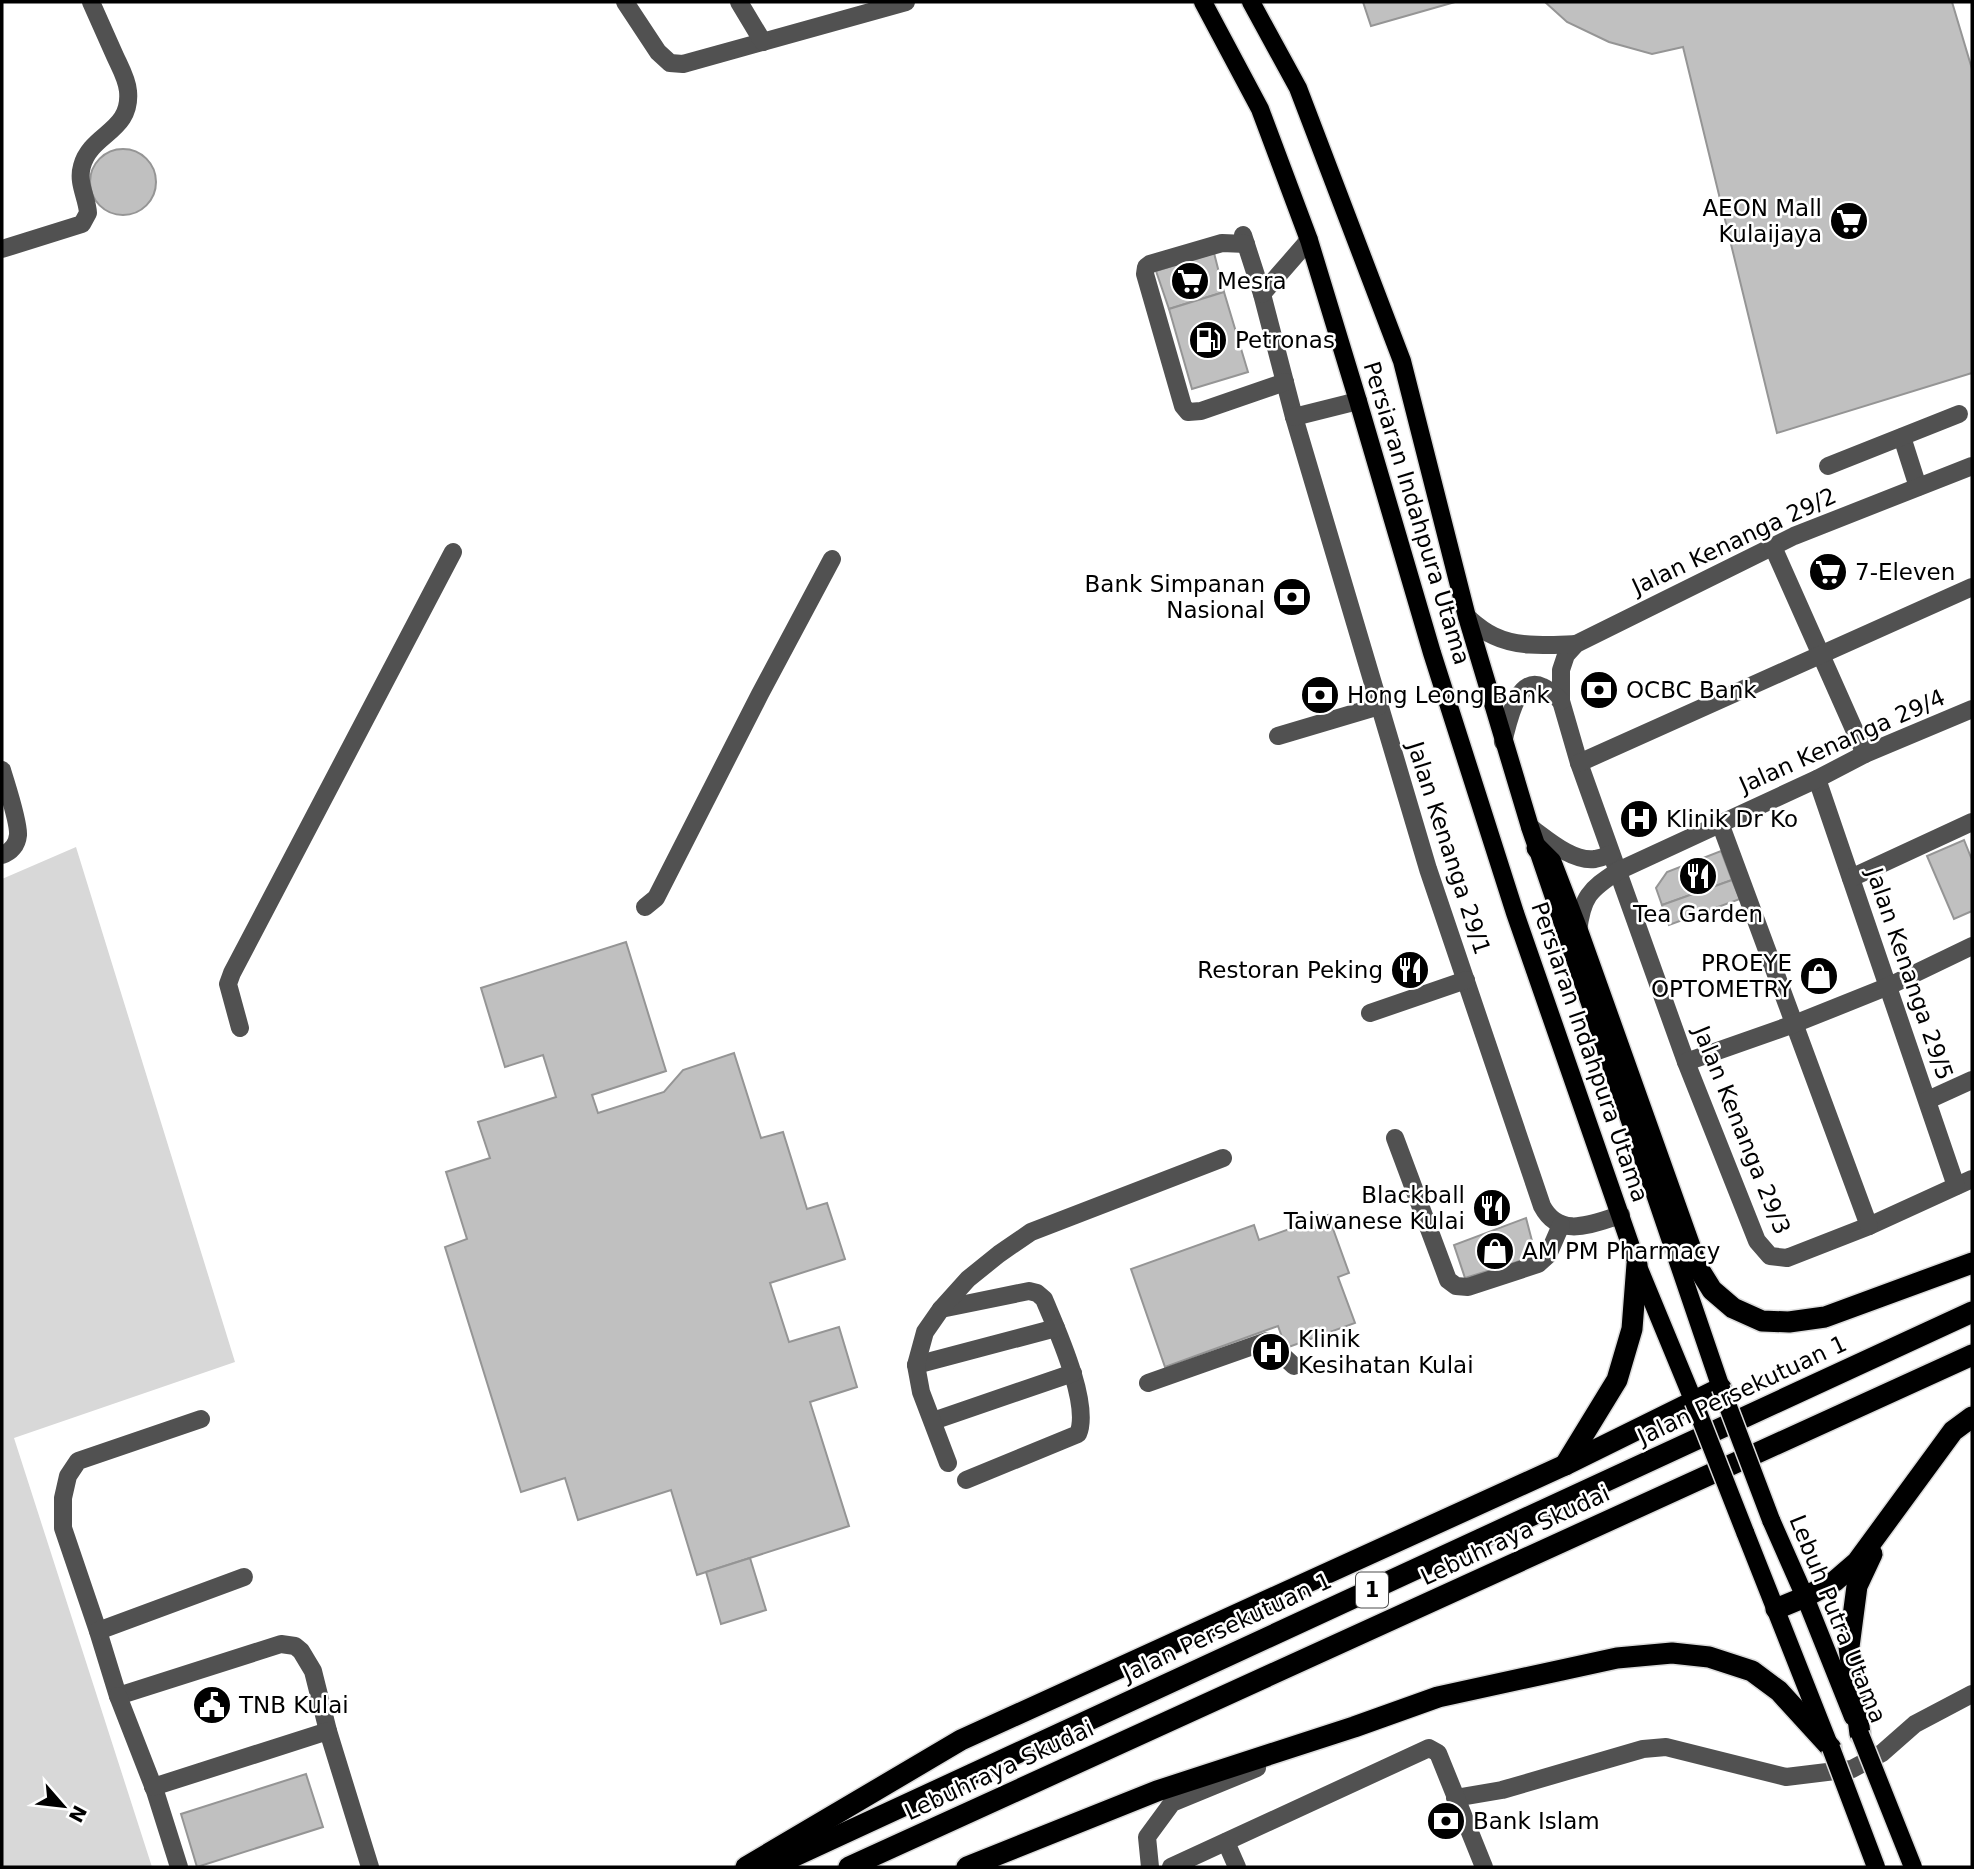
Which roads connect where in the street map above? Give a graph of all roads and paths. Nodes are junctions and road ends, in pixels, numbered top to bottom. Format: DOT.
graph roads {
  1 [pos="91,2"];
  2 [pos="625,2"];
  3 [pos="739,2"];
  4 [pos="905,2"];
  5 [pos="1203,2"];
  6 [pos="1251,2"];
  7 [pos="858,8"];
  8 [pos="762,42"];
  9 [pos="1309,240"];
  10 [pos="2,249"];
  11 [pos="1262,294"];
  12 [pos="1285,382"];
  13 [pos="1358,401"];
  14 [pos="1959,414"];
  15 [pos="1294,417"];
  16 [pos="1902,437"];
  17 [pos="1828,466"];
  18 [pos="1972,466"];
  19 [pos="1918,487"];
  20 [pos="1773,547"];
  21 [pos="453,552"];
  22 [pos="832,559"];
  23 [pos="1972,587"];
  24 [pos="1466,617"];
  25 [pos="1576,643"];
  26 [pos="1821,655"];
  27 [pos="1561,701"];
  28 [pos="1379,706"];
  29 [pos="1972,709"];
  30 [pos="1278,736"];
  31 [pos="1503,742"];
  32 [pos="1865,754"];
  33 [pos="1579,763"];
  34 [pos="2,770"];
  35 [pos="1817,779"];
  36 [pos="1720,822"];
  37 [pos="1972,822"];
  38 [pos="1530,827"];
  39 [pos="1537,848"];
  40 [pos="2,856"];
  41 [pos="1614,862"];
  42 [pos="1851,878"];
  43 [pos="645,907"];
  44 [pos="1578,932"];
  45 [pos="1972,946"];
  46 [pos="1466,980"];
  47 [pos="1889,986"];
  48 [pos="1370,1013"];
  49 [pos="1794,1024"];
  50 [pos="240,1028"];
  51 [pos="1686,1062"];
  52 [pos="1972,1080"];
  53 [pos="1928,1100"];
  54 [pos="1395,1138"];
  55 [pos="1223,1158"];
  56 [pos="1964,1182"];
  57 [pos="1621,1215"];
  58 [pos="1561,1225"];
  59 [pos="1869,1226"];
  60 [pos="1972,1263"];
  61 [pos="1637,1264"];
  62 [pos="941,1309"];
  63 [pos="1972,1312"];
  64 [pos="1056,1328"];
  65 [pos="1972,1355"];
  66 [pos="916,1365"];
  67 [pos="1294,1366"];
  68 [pos="1073,1373"];
  69 [pos="1148,1383"];
  70 [pos="1721,1388"];
  71 [pos="1694,1402"];
  72 [pos="1972,1417"];
  73 [pos="201,1419"];
  74 [pos="933,1421"];
  75 [pos="948,1463"];
  76 [pos="1566,1465"];
  77 [pos="965,1480"];
  78 [pos="1888,1520"];
  79 [pos="244,1577"];
  80 [pos="1805,1597"];
  81 [pos="1776,1609"];
  82 [pos="98,1631"];
  83 [pos="1972,1694"];
  84 [pos="118,1696"];
  85 [pos="1354,1727"];
  86 [pos="328,1731"];
  87 [pos="1860,1734"];
  88 [pos="1831,1748"];
  89 [pos="153,1787"];
  90 [pos="1455,1798"];
  91 [pos="1226,1842"];
  92 [pos="179,1867"];
  93 [pos="369,1867"];
  94 [pos="746,1867"];
  95 [pos="771,1867"];
  96 [pos="849,1867"];
  97 [pos="967,1867"];
  98 [pos="1150,1867"];
  99 [pos="1171,1867"];
  100 [pos="1237,1867"];
  101 [pos="1484,1867"];
  102 [pos="1876,1867"];
  103 [pos="1913,1867"];
  1 -- 10 [label="street"];
  2 -- 8 [label="street"];
  3 -- 8 [label="street"];
  4 -- 7 [label="street"];
  5 -- 9 [label="main road, Persiaran Indahpura Utama"];
  6 -- 24 [label="main road, Persiaran Indahpura Utama"];
  7 -- 8 [label="street"];
  9 -- 11 [label="street"];
  9 -- 13 [label="main road, Persiaran Indahpura Utama"];
  11 -- 12 [label="street, Jalan Kenanga 29/1"];
  11 -- 12 [label="street, Jalan Kenanga 29/1"];
  12 -- 15 [label="street, Jalan Kenanga 29/1"];
  13 -- 15 [label="street"];
  13 -- 57 [label="main road, Persiaran Indahpura Utama"];
  14 -- 16 [label="street"];
  15 -- 28 [label="street, Jalan Kenanga 29/1"];
  16 -- 17 [label="street"];
  16 -- 19 [label="street"];
  18 -- 19 [label="street, Jalan Kenanga 29/2"];
  19 -- 20 [label="street, Jalan Kenanga 29/2"];
  20 -- 25 [label="street, Jalan Kenanga 29/2"];
  20 -- 26 [label="street"];
  21 -- 50 [label="street"];
  22 -- 43 [label="street"];
  23 -- 26 [label="street"];
  24 -- 25 [label="street"];
  24 -- 31 [label="main road, Persiaran Indahpura Utama"];
  25 -- 27 [label="street"];
  26 -- 32 [label="street"];
  26 -- 33 [label="street"];
  27 -- 31 [label="street"];
  27 -- 33 [label="street, Jalan Kenanga 29/3"];
  28 -- 30 [label="street"];
  28 -- 46 [label="street, Jalan Kenanga 29/1"];
  29 -- 32 [label="street, Jalan Kenanga 29/4"];
  31 -- 38 [label="main road, Persiaran Indahpura Utama"];
  32 -- 35 [label="street, Jalan Kenanga 29/4"];
  33 -- 41 [label="street, Jalan Kenanga 29/3"];
  34 -- 40 [label="street"];
  35 -- 36 [label="street, Jalan Kenanga 29/4"];
  35 -- 42 [label="street, Jalan Kenanga 29/5"];
  36 -- 41 [label="street, Jalan Kenanga 29/4"];
  36 -- 49 [label="street"];
  37 -- 42 [label="street"];
  38 -- 39 [label="main road, Persiaran Indahpura Utama"];
  38 -- 41 [label="street"];
  39 -- 44 [label="highway"];
  39 -- 70 [label="main road, Persiaran Indahpura Utama"];
  41 -- 44 [label="street"];
  41 -- 51 [label="street, Jalan Kenanga 29/3"];
  42 -- 47 [label="street, Jalan Kenanga 29/5"];
  44 -- 60 [label="highway"];
  45 -- 47 [label="street"];
  46 -- 48 [label="street"];
  46 -- 58 [label="street, Jalan Kenanga 29/1"];
  47 -- 49 [label="street"];
  47 -- 53 [label="street, Jalan Kenanga 29/5"];
  49 -- 51 [label="street"];
  49 -- 59 [label="street"];
  51 -- 59 [label="street, Jalan Kenanga 29/3"];
  52 -- 53 [label="street"];
  53 -- 56 [label="street, Jalan Kenanga 29/5"];
  54 -- 58 [label="street"];
  55 -- 62 [label="street"];
  56 -- 59 [label="street, Jalan Kenanga 29/3"];
  57 -- 58 [label="street"];
  57 -- 61 [label="main road, Persiaran Indahpura Utama"];
  61 -- 71 [label="main road, Persiaran Indahpura Utama"];
  61 -- 76 [label="highway"];
  62 -- 64 [label="street"];
  62 -- 66 [label="street"];
  63 -- 95 [label="highway, Jalan Persekutuan 1 / 1"];
  64 -- 66 [label="street"];
  64 -- 68 [label="street"];
  65 -- 96 [label="highway, Lebuhraya Skudai / 1"];
  66 -- 74 [label="street"];
  67 -- 69 [label="street"];
  68 -- 74 [label="street"];
  68 -- 77 [label="street"];
  70 -- 71 [label="highway"];
  70 -- 80 [label="main road, Lebuh Putra Utama, bridge"];
  71 -- 76 [label="highway"];
  71 -- 81 [label="main road, bridge"];
  72 -- 78 [label="highway"];
  73 -- 82 [label="street"];
  74 -- 75 [label="street"];
  76 -- 94 [label="highway"];
  78 -- 80 [label="highway"];
  78 -- 87 [label="highway"];
  79 -- 82 [label="street"];
  80 -- 81 [label="highway"];
  80 -- 87 [label="main road, Lebuh Putra Utama"];
  81 -- 88 [label="main road"];
  82 -- 84 [label="street"];
  83 -- 90 [label="street"];
  84 -- 86 [label="street"];
  84 -- 89 [label="street"];
  85 -- 88 [label="highway"];
  85 -- 97 [label="highway"];
  85 -- 98 [label="street"];
  86 -- 89 [label="street"];
  86 -- 93 [label="street"];
  87 -- 103 [label="main road, Lebuh Putra Utama, bridge"];
  88 -- 102 [label="main road, bridge"];
  89 -- 92 [label="street"];
  90 -- 91 [label="street"];
  90 -- 101 [label="street"];
  91 -- 99 [label="street"];
  91 -- 100 [label="street"];
}
